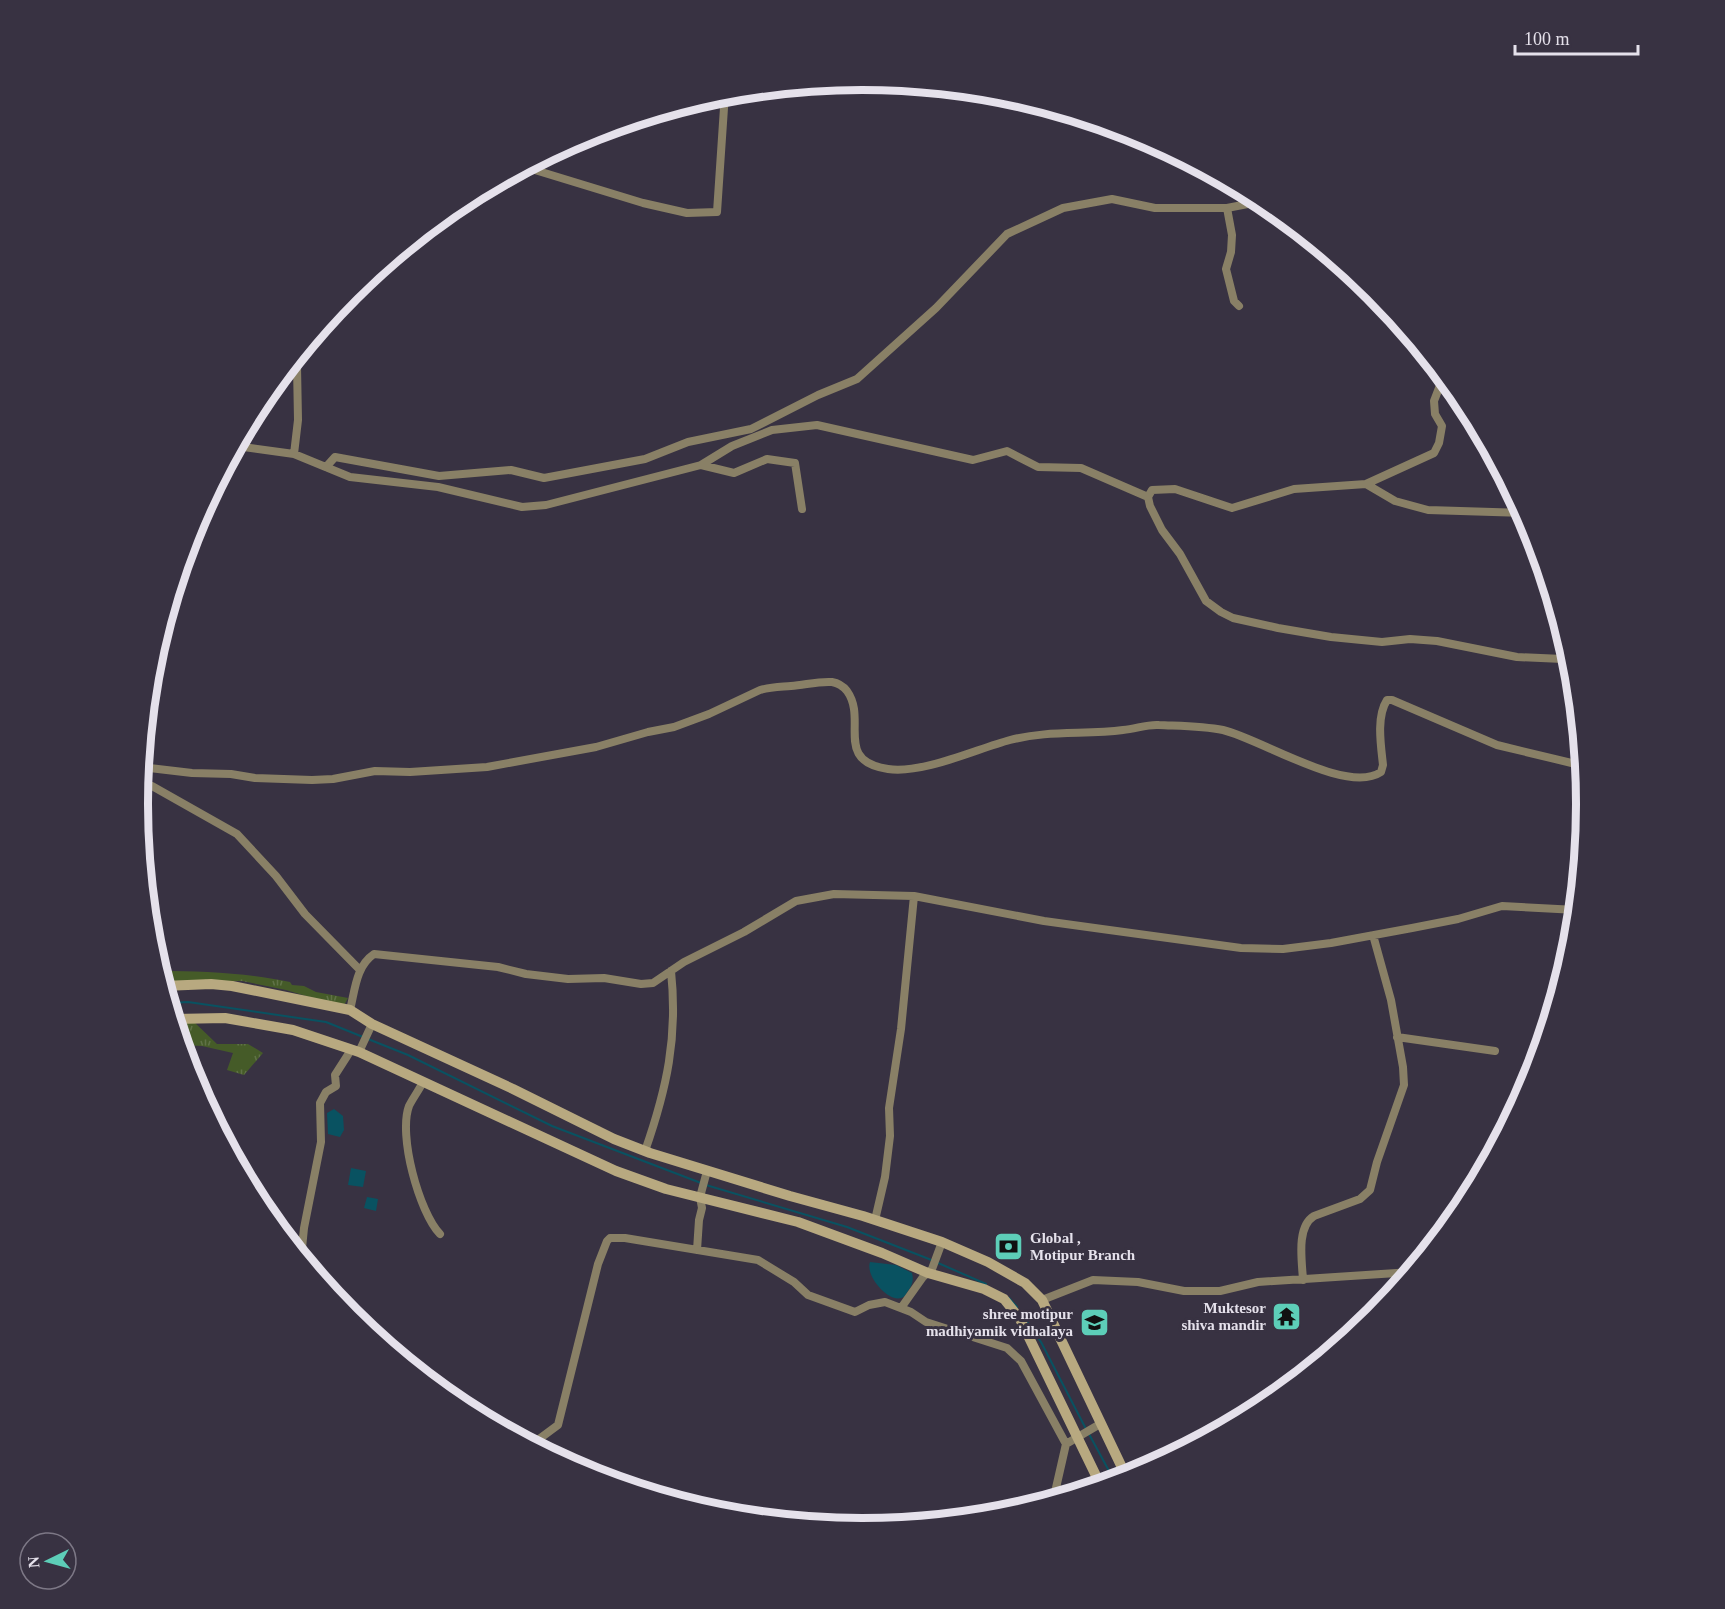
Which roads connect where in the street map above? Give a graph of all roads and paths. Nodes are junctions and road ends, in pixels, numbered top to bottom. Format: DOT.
graph roads {
  1 [pos="724,104"];
  2 [pos="535,170"];
  3 [pos="1249,204"];
  4 [pos="1227,208"];
  5 [pos="1239,306"];
  6 [pos="297,369"];
  7 [pos="1440,385"];
  8 [pos="244,447"];
  9 [pos="294,454"];
  10 [pos="701,465"];
  11 [pos="326,467"];
  12 [pos="1366,484"];
  13 [pos="1148,497"];
  14 [pos="802,509"];
  15 [pos="1514,513"];
  16 [pos="1562,661"];
  17 [pos="1575,764"];
  18 [pos="150,768"];
  19 [pos="149,785"];
  20 [pos="914,896"];
  21 [pos="1569,910"];
  22 [pos="1373,935"];
  23 [pos="360,970"];
  24 [pos="671,970"];
  25 [pos="171,986"];
  26 [pos="350,1010"];
  27 [pos="181,1019"];
  28 [pos="372,1024"];
  29 [pos="1397,1037"];
  30 [pos="1495,1050"];
  31 [pos="355,1051"];
  32 [pos="423,1082"];
  33 [pos="645,1151"];
  34 [pos="707,1171"];
  35 [pos="700,1197"];
  36 [pos="875,1220"];
  37 [pos="440,1234"];
  38 [pos="302,1247"];
  39 [pos="940,1247"];
  40 [pos="697,1250"];
  41 [pos="930,1271"];
  42 [pos="1403,1273"];
  43 [pos="1303,1280"];
  44 [pos="1042,1300"];
  45 [pos="900,1308"];
  46 [pos="1097,1426"];
  47 [pos="1080,1435"];
  48 [pos="537,1440"];
  49 [pos="1066,1444"];
  50 [pos="1122,1470"];
  51 [pos="1098,1479"];
  52 [pos="1055,1493"];
  1 -- 2 [label="street"];
  3 -- 4 [label="street"];
  4 -- 5 [label="street"];
  4 -- 11 [label="street"];
  6 -- 9 [label="street"];
  7 -- 12 [label="street"];
  8 -- 9 [label="street"];
  9 -- 11 [label="street"];
  10 -- 11 [label="street"];
  10 -- 13 [label="street"];
  10 -- 14 [label="street"];
  12 -- 13 [label="street"];
  12 -- 15 [label="street"];
  13 -- 16 [label="street"];
  17 -- 18 [label="street"];
  19 -- 23 [label="street"];
  20 -- 22 [label="street"];
  20 -- 24 [label="street"];
  20 -- 36 [label="street"];
  21 -- 22 [label="street"];
  22 -- 29 [label="street"];
  23 -- 24 [label="street"];
  23 -- 26 [label="street"];
  24 -- 33 [label="street"];
  25 -- 26 [label="main road"];
  26 -- 28 [label="main road"];
  27 -- 31 [label="main road"];
  28 -- 31 [label="street"];
  28 -- 33 [label="main road"];
  29 -- 30 [label="street"];
  29 -- 43 [label="street"];
  31 -- 32 [label="main road"];
  31 -- 38 [label="street"];
  32 -- 35 [label="main road"];
  32 -- 37 [label="street"];
  33 -- 34 [label="main road"];
  34 -- 35 [label="street"];
  34 -- 36 [label="main road"];
  35 -- 40 [label="street"];
  35 -- 41 [label="main road"];
  36 -- 39 [label="main road"];
  39 -- 41 [label="street"];
  39 -- 44 [label="main road"];
  40 -- 45 [label="street"];
  40 -- 48 [label="street"];
  41 -- 45 [label="street"];
  41 -- 47 [label="main road"];
  42 -- 43 [label="street"];
  43 -- 44 [label="street"];
  44 -- 46 [label="main road"];
  45 -- 49 [label="street"];
  46 -- 47 [label="street"];
  46 -- 50 [label="main road"];
  47 -- 49 [label="street"];
  47 -- 51 [label="main road"];
  49 -- 52 [label="street"];
}
